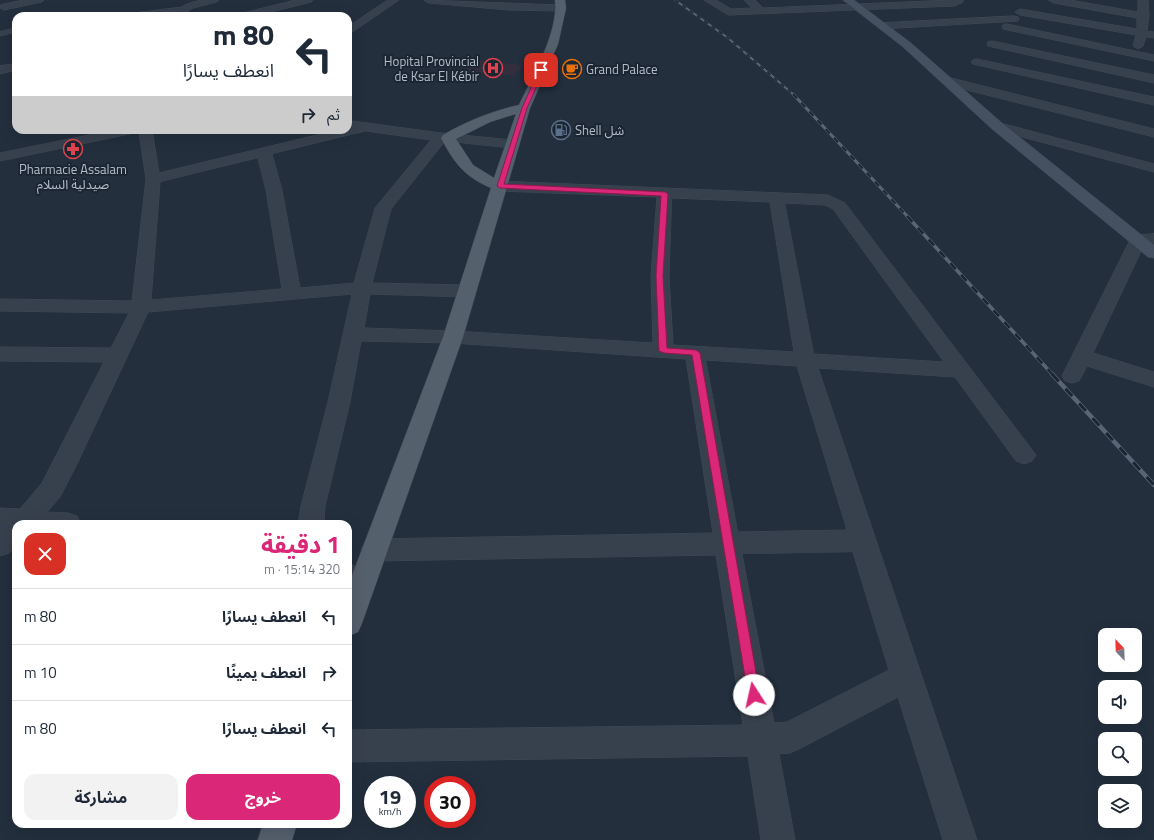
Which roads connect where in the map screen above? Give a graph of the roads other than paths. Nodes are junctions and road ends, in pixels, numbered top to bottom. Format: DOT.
graph roads {
  1 [pos="39,0"];
  2 [pos="214,0"];
  3 [pos="308,0"];
  4 [pos="394,0"];
  5 [pos="429,0"];
  6 [pos="708,0"];
  7 [pos="749,0"];
  8 [pos="958,0"];
  9 [pos="1030,0"];
  10 [pos="1054,0"];
  11 [pos="1154,1"];
  12 [pos="1093,3"];
  13 [pos="560,4"];
  14 [pos="853,4"];
  15 [pos="1,7"];
  16 [pos="761,11"];
  17 [pos="185,12"];
  18 [pos="260,12"];
  19 [pos="1146,14"];
  20 [pos="1014,19"];
  21 [pos="881,26"];
  22 [pos="352,29"];
  23 [pos="12,31"];
  24 [pos="0,34"];
  25 [pos="1154,35"];
  26 [pos="992,44"];
  27 [pos="1135,54"];
  28 [pos="1154,58"];
  29 [pos="977,62"];
  30 [pos="12,68"];
  31 [pos="0,70"];
  32 [pos="1128,74"];
  33 [pos="1154,79"];
  34 [pos="953,82"];
  35 [pos="1119,94"];
  36 [pos="1154,101"];
  37 [pos="524,108"];
  38 [pos="1108,121"];
  39 [pos="352,125"];
  40 [pos="997,126"];
  41 [pos="366,127"];
  42 [pos="352,130"];
  43 [pos="1154,133"];
  44 [pos="113,134"];
  45 [pos="146,134"];
  46 [pos="337,134"];
  47 [pos="445,138"];
  48 [pos="512,144"];
  49 [pos="264,152"];
  50 [pos="0,156"];
  51 [pos="1154,168"];
  52 [pos="153,179"];
  53 [pos="500,186"];
  54 [pos="665,194"];
  55 [pos="777,199"];
  56 [pos="1146,240"];
  57 [pos="1154,253"];
  58 [pos="362,288"];
  59 [pos="466,291"];
  60 [pos="292,294"];
  61 [pos="0,305"];
  62 [pos="141,307"];
  63 [pos="353,334"];
  64 [pos="453,337"];
  65 [pos="664,351"];
  66 [pos="696,353"];
  67 [pos="0,354"];
  68 [pos="118,355"];
  69 [pos="1083,357"];
  70 [pos="805,360"];
  71 [pos="959,370"];
  72 [pos="1072,376"];
  73 [pos="1154,380"];
  74 [pos="1024,455"];
  75 [pos="0,518"];
  76 [pos="26,520"];
  77 [pos="311,520"];
  78 [pos="12,522"];
  79 [pos="12,534"];
  80 [pos="863,541"];
  81 [pos="728,544"];
  82 [pos="0,545"];
  83 [pos="374,550"];
  84 [pos="354,580"];
  85 [pos="352,594"];
  86 [pos="906,677"];
  87 [pos="762,740"];
  88 [pos="352,746"];
  89 [pos="278,828"];
  90 [pos="274,840"];
  91 [pos="778,840"];
  92 [pos="960,840"];
  1 -- 15 [label="street"];
  2 -- 17 [label="street"];
  3 -- 18 [label="street"];
  4 -- 22 [label="street"];
  5 -- 13 [label="street"];
  6 -- 16 [label="street"];
  7 -- 16 [label="street"];
  8 -- 14 [label="street"];
  9 -- 20 [label="street"];
  10 -- 12 [label="street"];
  11 -- 19 [label="street"];
  12 -- 19 [label="street"];
  13 -- 37 [label="main road"];
  14 -- 16 [label="street"];
  14 -- 21 [label="street"];
  19 -- 20 [label="street"];
  19 -- 25 [label="street"];
  19 -- 27 [label="street"];
  20 -- 21 [label="street"];
  20 -- 26 [label="street"];
  20 -- 27 [label="street"];
  21 -- 34 [label="street"];
  23 -- 24 [label="lane"];
  26 -- 29 [label="street"];
  26 -- 32 [label="street"];
  27 -- 28 [label="street"];
  27 -- 32 [label="street"];
  29 -- 34 [label="street"];
  29 -- 35 [label="street"];
  30 -- 31 [label="street"];
  32 -- 33 [label="street"];
  32 -- 35 [label="street"];
  34 -- 38 [label="street"];
  34 -- 40 [label="street"];
  35 -- 36 [label="street"];
  35 -- 38 [label="street"];
  37 -- 47 [label="main road"];
  37 -- 48 [label="main road"];
  38 -- 43 [label="street"];
  39 -- 41 [label="street"];
  40 -- 51 [label="street"];
  40 -- 56 [label="street"];
  41 -- 42 [label="street"];
  41 -- 47 [label="street"];
  44 -- 50 [label="street"];
  45 -- 52 [label="street"];
  46 -- 49 [label="street"];
  47 -- 48 [label="street"];
  47 -- 53 [label="main road"];
  47 -- 58 [label="street"];
  48 -- 53 [label="main road"];
  49 -- 52 [label="street"];
  49 -- 60 [label="street"];
  52 -- 62 [label="street"];
  53 -- 54 [label="street"];
  53 -- 59 [label="main road"];
  54 -- 55 [label="street"];
  54 -- 65 [label="street"];
  55 -- 70 [label="street"];
  55 -- 71 [label="street"];
  56 -- 57 [label="street"];
  56 -- 69 [label="street"];
  58 -- 59 [label="street"];
  58 -- 60 [label="street"];
  58 -- 63 [label="street"];
  59 -- 64 [label="main road"];
  60 -- 62 [label="street"];
  61 -- 62 [label="street"];
  62 -- 68 [label="street"];
  63 -- 64 [label="street"];
  63 -- 77 [label="street"];
  64 -- 65 [label="street"];
  64 -- 83 [label="main road"];
  65 -- 66 [label="street"];
  66 -- 70 [label="street"];
  66 -- 81 [label="street"];
  67 -- 68 [label="street"];
  68 -- 76 [label="street"];
  69 -- 72 [label="street"];
  69 -- 73 [label="street"];
  70 -- 71 [label="street"];
  70 -- 80 [label="street"];
  71 -- 74 [label="street"];
  75 -- 78 [label="street"];
  79 -- 82 [label="street"];
  80 -- 81 [label="street"];
  80 -- 86 [label="street"];
  81 -- 83 [label="street"];
  81 -- 87 [label="street"];
  83 -- 84 [label="main road"];
  84 -- 85 [label="main road"];
  86 -- 87 [label="street"];
  86 -- 92 [label="street"];
  87 -- 88 [label="street"];
  87 -- 91 [label="street"];
  89 -- 90 [label="main road"];
}
